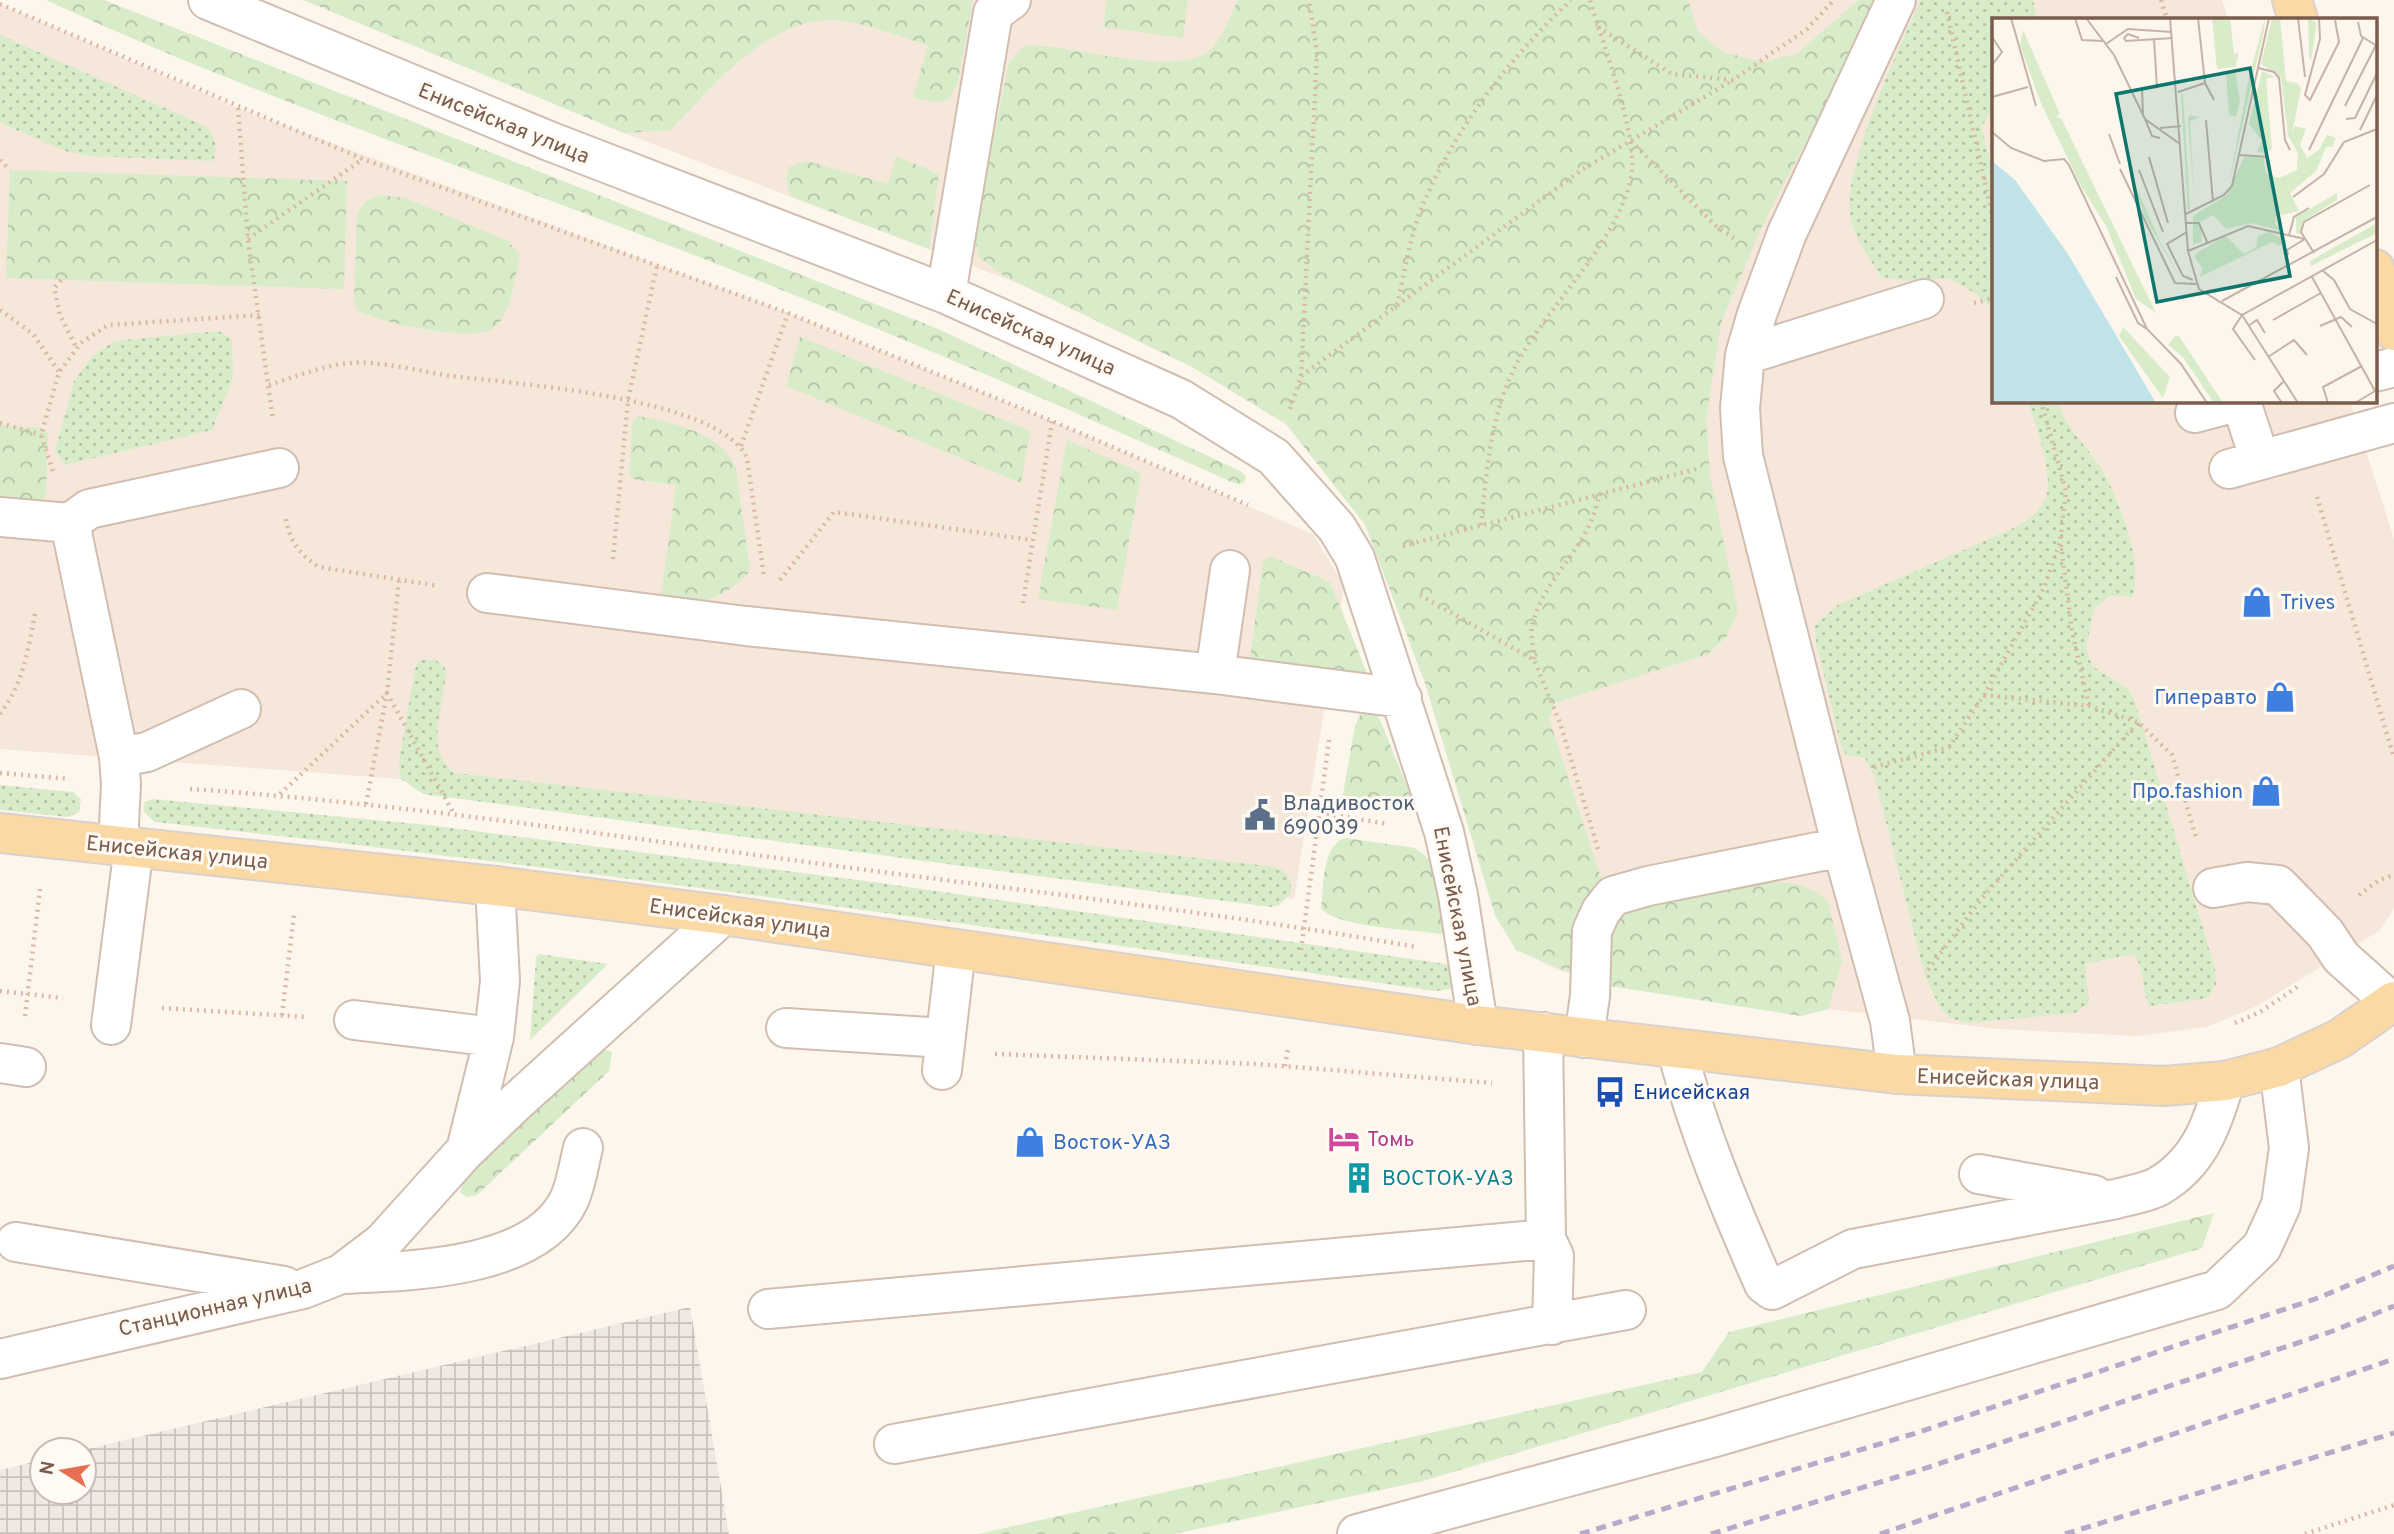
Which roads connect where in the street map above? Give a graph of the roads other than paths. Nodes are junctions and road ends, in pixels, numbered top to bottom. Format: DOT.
graph roads {
  1 [pos="208,0"];
  2 [pos="1011,0"];
  3 [pos="1896,0"];
  4 [pos="2292,0"];
  5 [pos="2298,18"];
  6 [pos="2376,272"];
  7 [pos="947,294"];
  8 [pos="1924,299"];
  9 [pos="2394,331"];
  10 [pos="1745,355"];
  11 [pos="2394,367"];
  12 [pos="2376,372"];
  13 [pos="2259,405"];
  14 [pos="2195,413"];
  15 [pos="2394,423"];
  16 [pos="279,468"];
  17 [pos="0,517"];
  18 [pos="70,523"];
  19 [pos="1230,570"];
  20 [pos="486,593"];
  21 [pos="1215,674"];
  22 [pos="1402,698"];
  23 [pos="241,709"];
  24 [pos="120,771"];
  25 [pos="0,833"];
  26 [pos="126,846"];
  27 [pos="1842,847"];
  28 [pos="495,886"];
  29 [pos="2213,888"];
  30 [pos="723,915"];
  31 [pos="956,949"];
  32 [pos="2393,1002"];
  33 [pos="112,1014"];
  34 [pos="354,1020"];
  35 [pos="1478,1025"];
  36 [pos="786,1028"];
  37 [pos="1543,1032"];
  38 [pos="494,1037"];
  39 [pos="1584,1038"];
  40 [pos="1677,1050"];
  41 [pos="2278,1067"];
  42 [pos="1897,1074"];
  43 [pos="2225,1081"];
  44 [pos="583,1148"];
  45 [pos="466,1151"];
  46 [pos="1979,1174"];
  47 [pos="2116,1199"];
  48 [pos="1546,1239"];
  49 [pos="16,1241"];
  50 [pos="341,1274"];
  51 [pos="303,1289"];
  52 [pos="768,1309"];
  53 [pos="1626,1310"];
  54 [pos="1552,1325"];
  55 [pos="0,1336"];
  56 [pos="47,1346"];
  57 [pos="0,1359"];
  58 [pos="894,1444"];
  59 [pos="1357,1534"];
  1 -- 7 [label="street, Енисейская улица"];
  2 -- 7 [label="street"];
  3 -- 10 [label="street"];
  4 -- 5 [label="main road"];
  6 -- 9 [label="main road"];
  7 -- 22 [label="street, Енисейская улица"];
  8 -- 10 [label="street"];
  10 -- 27 [label="street"];
  11 -- 12 [label="street"];
  13 -- 14 [label="street"];
  13 -- 15 [label="street"];
  16 -- 18 [label="street"];
  17 -- 18 [label="street"];
  18 -- 24 [label="street"];
  19 -- 21 [label="street"];
  20 -- 21 [label="street"];
  21 -- 22 [label="street"];
  22 -- 35 [label="street, Енисейская улица"];
  23 -- 24 [label="street"];
  24 -- 26 [label="street"];
  25 -- 26 [label="main road, Енисейская улица"];
  26 -- 28 [label="main road, Енисейская улица"];
  26 -- 33 [label="street"];
  27 -- 39 [label="street"];
  27 -- 42 [label="street"];
  28 -- 30 [label="main road, Енисейская улица"];
  28 -- 38 [label="street, Станционная улица"];
  29 -- 32 [label="street"];
  30 -- 31 [label="main road, Енисейская улица"];
  30 -- 45 [label="street, Станционная улица"];
  31 -- 35 [label="main road, Енисейская улица"];
  31 -- 36 [label="street"];
  32 -- 41 [label="main road, Енисейская улица"];
  34 -- 38 [label="street"];
  35 -- 37 [label="main road, Енисейская улица"];
  37 -- 39 [label="main road, Енисейская улица"];
  37 -- 48 [label="street"];
  38 -- 45 [label="street, Станционная улица"];
  39 -- 40 [label="main road, Енисейская улица"];
  40 -- 42 [label="main road, Енисейская улица"];
  40 -- 47 [label="street"];
  41 -- 43 [label="main road, Енисейская улица"];
  41 -- 59 [label="street"];
  42 -- 43 [label="main road, Енисейская улица"];
  43 -- 47 [label="street"];
  44 -- 50 [label="street"];
  45 -- 50 [label="street, Станционная улица"];
  46 -- 47 [label="street"];
  48 -- 52 [label="street"];
  48 -- 54 [label="street"];
  49 -- 51 [label="street"];
  50 -- 51 [label="street, Станционная улица"];
  51 -- 56 [label="street, Станционная улица"];
  53 -- 54 [label="street"];
  54 -- 58 [label="street"];
  55 -- 56 [label="street"];
  56 -- 57 [label="street, Станционная улица"];
}
